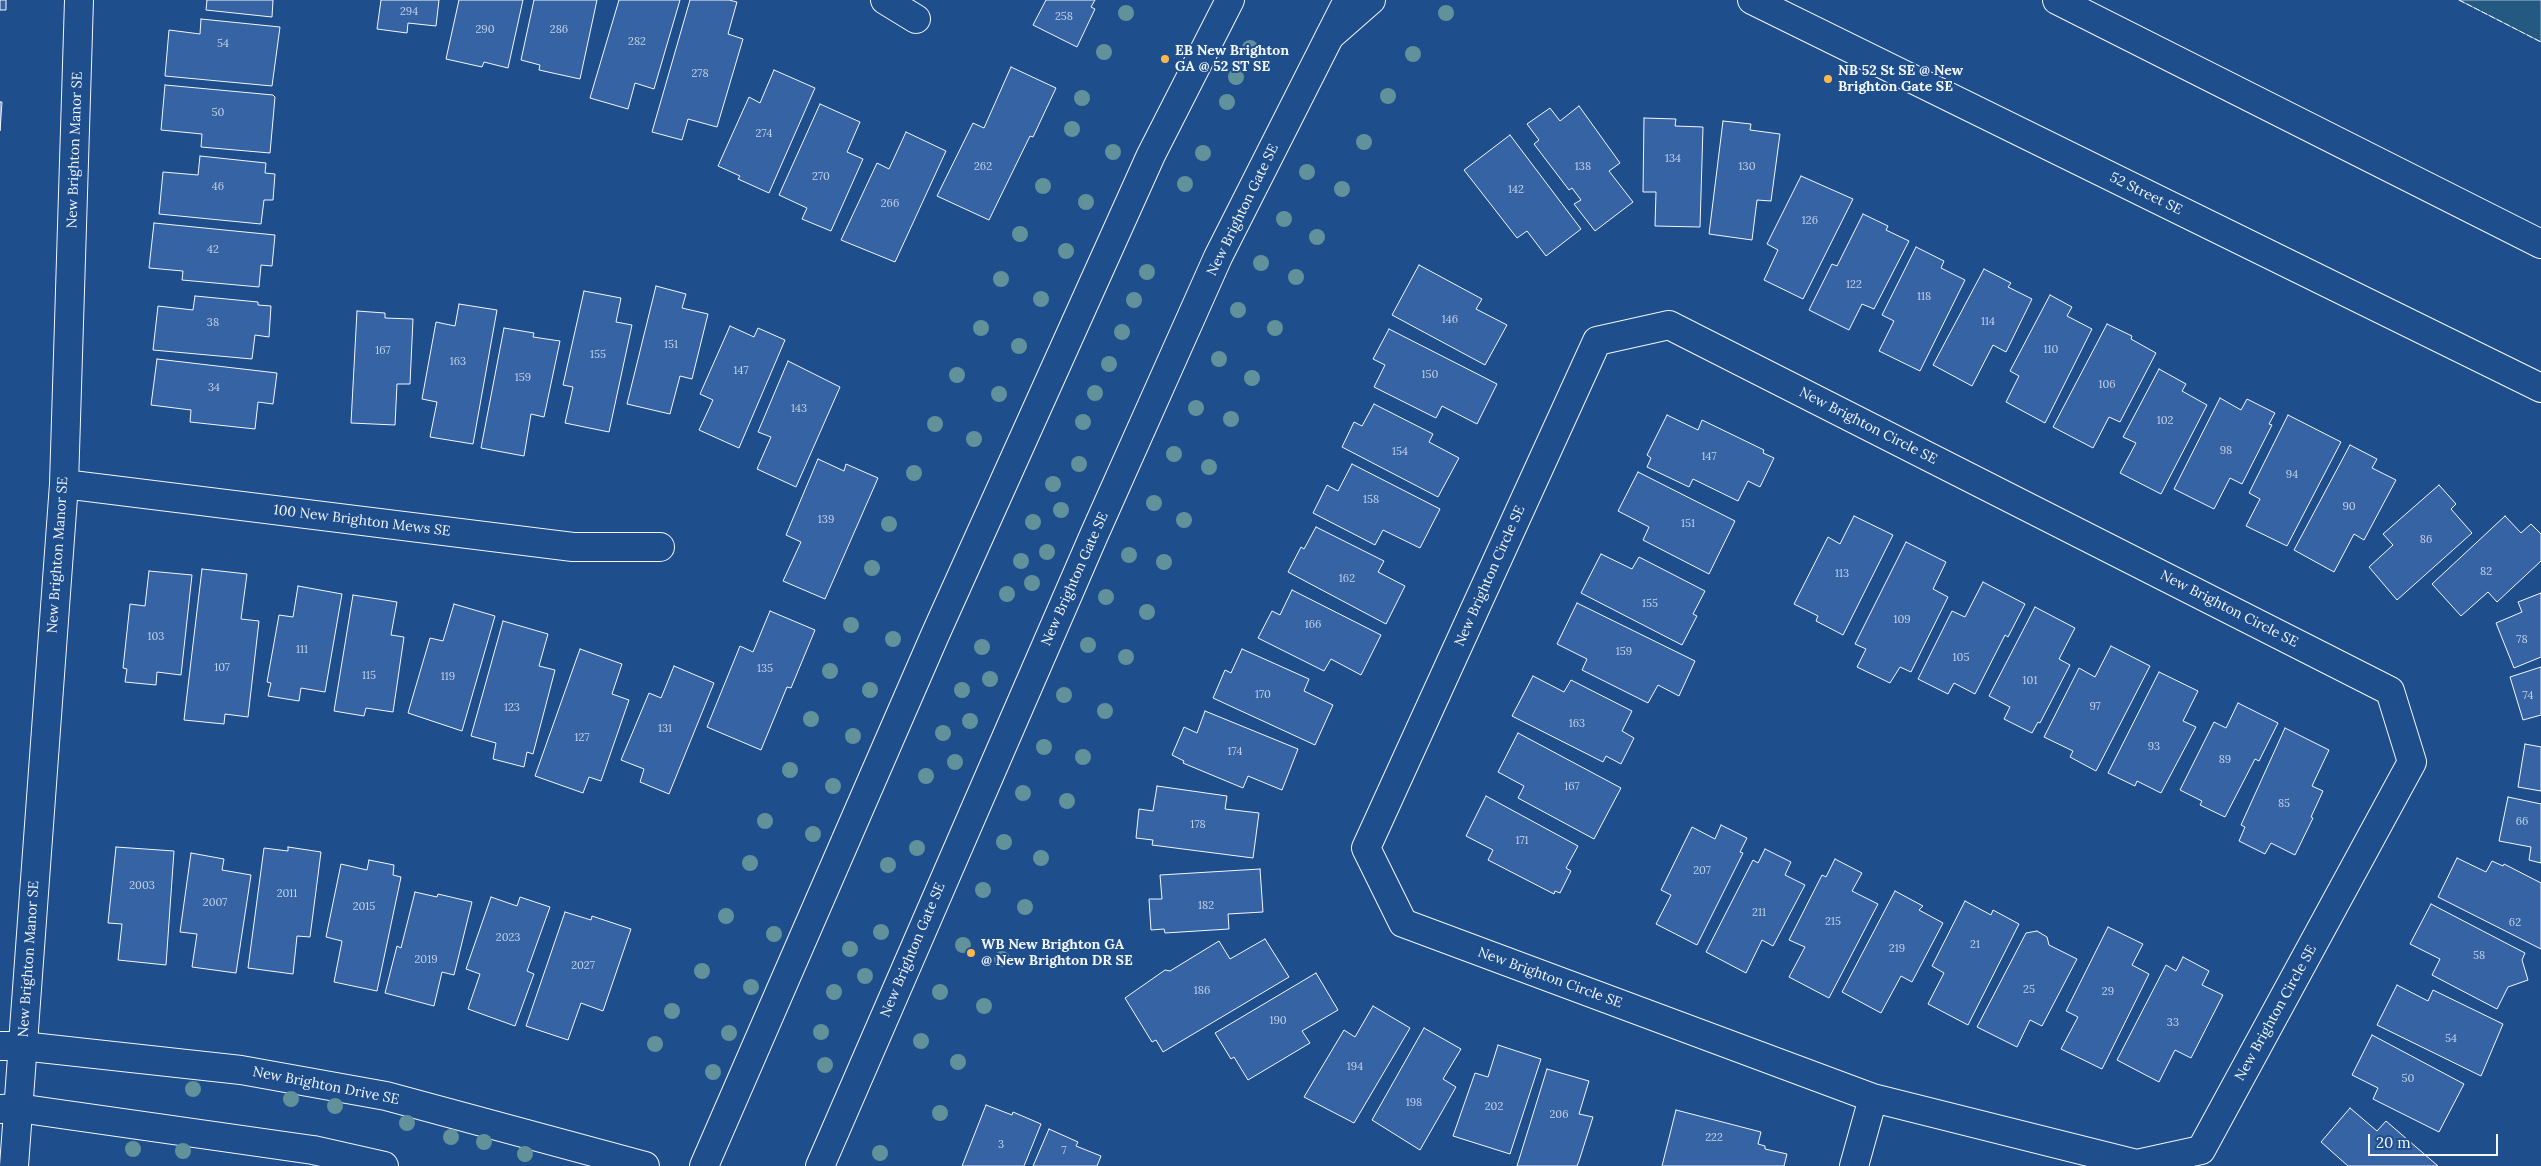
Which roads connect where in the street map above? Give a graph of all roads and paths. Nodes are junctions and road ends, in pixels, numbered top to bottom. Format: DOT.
graph roads {
  1 [pos="79,0"];
  2 [pos="885,0"];
  3 [pos="1230,0"];
  4 [pos="1348,0"];
  5 [pos="1371,0"];
  6 [pos="1752,0"];
  7 [pos="2057,0"];
  8 [pos="916,19"];
  9 [pos="1330,36"];
  10 [pos="2541,244"];
  11 [pos="2541,388"];
  12 [pos="64,484"];
  13 [pos="660,546"];
  14 [pos="11,1046"];
  15 [pos="1873,1098"];
  16 [pos="9,1108"];
  17 [pos="14,1166"];
  18 [pos="384,1166"];
  19 [pos="645,1166"];
  20 [pos="704,1166"];
  21 [pos="820,1166"];
  22 [pos="1854,1166"];
  1 -- 12 [label="street, New Brighton Manor SE"];
  2 -- 8 [label="street"];
  3 -- 20 [label="street"];
  4 -- 9 [label="street, New Brighton Gate SE"];
  5 -- 9 [label="street"];
  6 -- 11 [label="street, 52 Street SE"];
  7 -- 10 [label="street"];
  9 -- 21 [label="street, New Brighton Gate SE"];
  12 -- 13 [label="street, 100 New Brighton Mews SE"];
  12 -- 14 [label="street, New Brighton Manor SE"];
  14 -- 16 [label="street, New Brighton Manor SE"];
  14 -- 19 [label="street, New Brighton Drive SE"];
  15 -- 15 [label="street, New Brighton Circle SE"];
  15 -- 22 [label="street"];
  16 -- 17 [label="street, New Brighton Manor SE"];
  16 -- 18 [label="street"];
}
